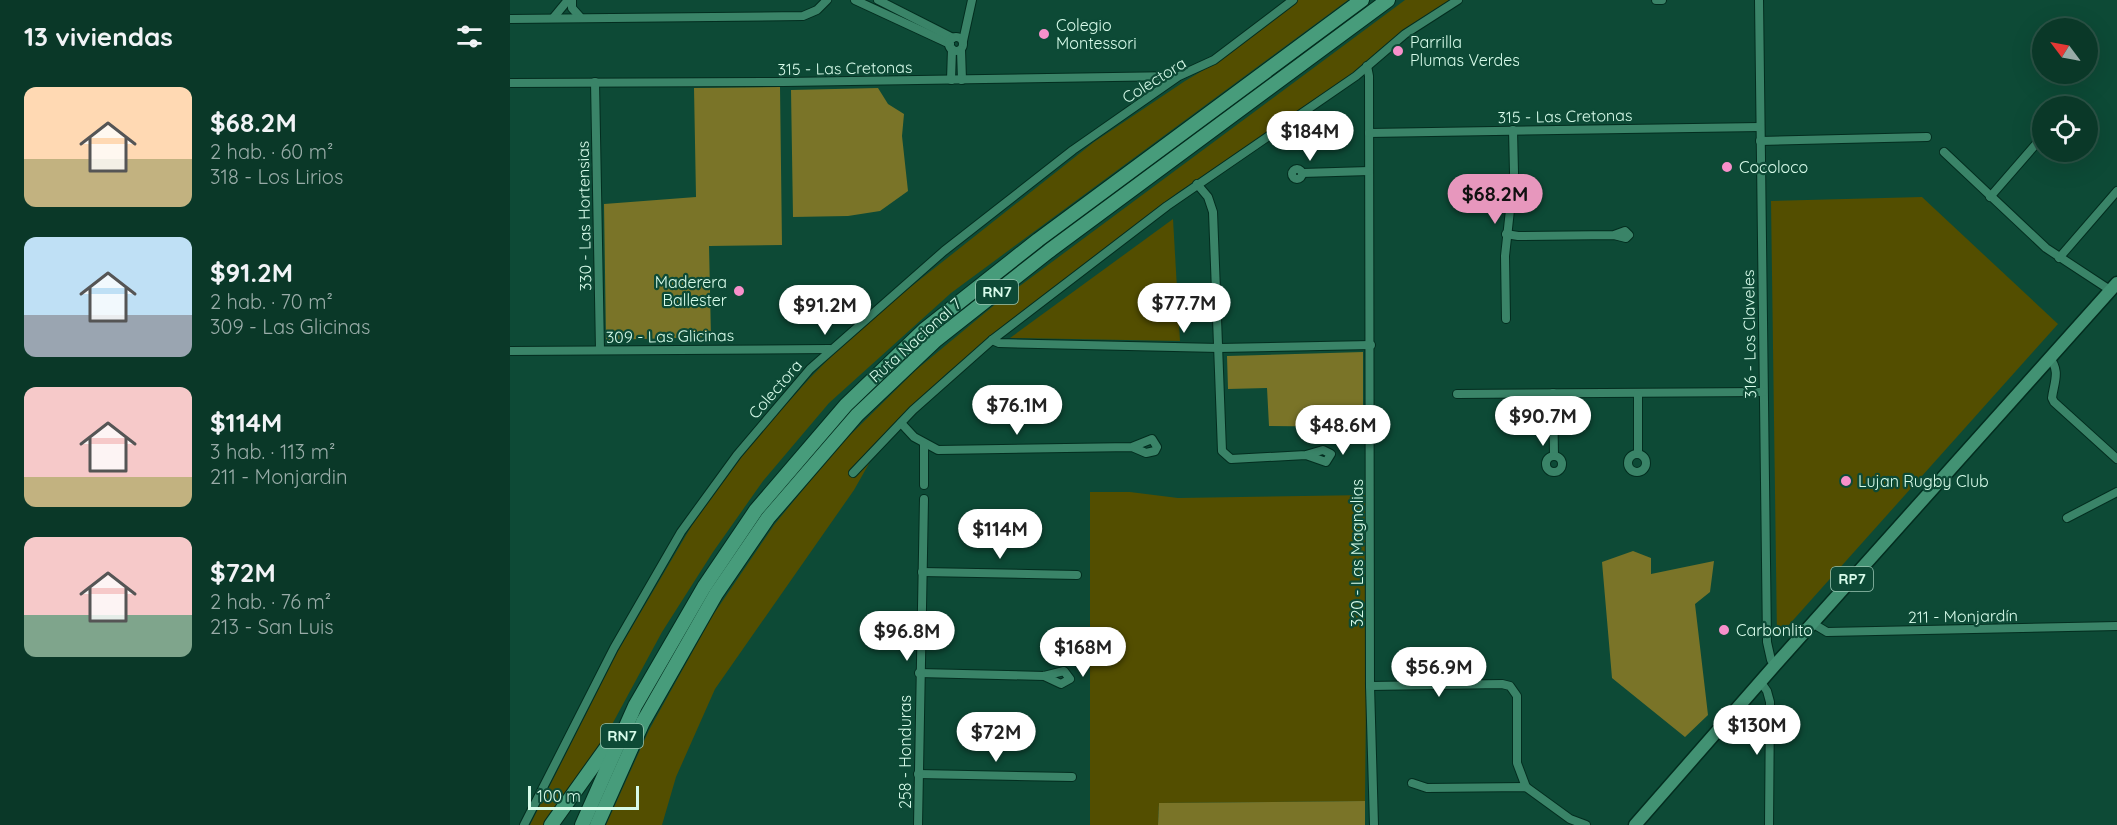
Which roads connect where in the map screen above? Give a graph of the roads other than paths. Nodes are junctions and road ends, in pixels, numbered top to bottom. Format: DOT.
graph roads {
  1 [pos="570,0"];
  2 [pos="827,0"];
  3 [pos="855,0"];
  4 [pos="878,0"];
  5 [pos="972,0"];
  6 [pos="1293,0"];
  7 [pos="1362,0"];
  8 [pos="1388,0"];
  9 [pos="1458,0"];
  10 [pos="1656,0"];
  11 [pos="1662,0"];
  12 [pos="1759,0"];
  13 [pos="580,17"];
  14 [pos="554,18"];
  15 [pos="510,19"];
  16 [pos="954,45"];
  17 [pos="1367,66"];
  18 [pos="1179,76"];
  19 [pos="951,80"];
  20 [pos="962,80"];
  21 [pos="595,82"];
  22 [pos="510,83"];
  23 [pos="1760,127"];
  24 [pos="1513,130"];
  25 [pos="1369,133"];
  26 [pos="1927,137"];
  27 [pos="1760,141"];
  28 [pos="2032,149"];
  29 [pos="1944,152"];
  30 [pos="1369,171"];
  31 [pos="1302,173"];
  32 [pos="1197,184"];
  33 [pos="2117,191"];
  34 [pos="1990,197"];
  35 [pos="1506,234"];
  36 [pos="1614,235"];
  37 [pos="2059,258"];
  38 [pos="2114,286"];
  39 [pos="1506,319"];
  40 [pos="992,340"];
  41 [pos="1371,345"];
  42 [pos="1219,348"];
  43 [pos="830,349"];
  44 [pos="600,350"];
  45 [pos="510,351"];
  46 [pos="2049,357"];
  47 [pos="1763,392"];
  48 [pos="1553,393"];
  49 [pos="1457,394"];
  50 [pos="1638,394"];
  51 [pos="901,423"];
  52 [pos="924,444"];
  53 [pos="1132,447"];
  54 [pos="1638,454"];
  55 [pos="1306,455"];
  56 [pos="1554,456"];
  57 [pos="2117,459"];
  58 [pos="853,474"];
  59 [pos="924,485"];
  60 [pos="2117,492"];
  61 [pos="924,500"];
  62 [pos="2067,518"];
  63 [pos="922,572"];
  64 [pos="1077,574"];
  65 [pos="1812,624"];
  66 [pos="2117,626"];
  67 [pos="1775,665"];
  68 [pos="919,673"];
  69 [pos="1044,676"];
  70 [pos="1760,681"];
  71 [pos="1371,686"];
  72 [pos="635,706"];
  73 [pos="918,774"];
  74 [pos="1072,777"];
  75 [pos="1412,783"];
  76 [pos="1526,788"];
  77 [pos="524,825"];
  78 [pos="551,825"];
  79 [pos="582,825"];
  80 [pos="597,825"];
  81 [pos="918,825"];
  82 [pos="1374,825"];
  83 [pos="1586,825"];
  84 [pos="1635,825"];
  85 [pos="1770,825"];
  1 -- 13 [label="street"];
  1 -- 14 [label="street"];
  2 -- 13 [label="street"];
  3 -- 16 [label="street"];
  4 -- 16 [label="street"];
  5 -- 16 [label="street"];
  6 -- 18 [label="street, Colectora"];
  7 -- 72 [label="highway, Ruta Nacional 7 / RN7"];
  8 -- 80 [label="highway, Ruta Nacional 7 / RN7"];
  9 -- 17 [label="street"];
  10 -- 11 [label="street"];
  12 -- 23 [label="street, 316 - Los Claveles"];
  13 -- 14 [label="street"];
  14 -- 15 [label="street"];
  16 -- 19 [label="street"];
  16 -- 20 [label="street"];
  17 -- 25 [label="street, 320 - Las Magnolias"];
  17 -- 32 [label="street"];
  18 -- 20 [label="street, 315 - Las Cretonas"];
  18 -- 43 [label="street, Colectora"];
  19 -- 20 [label="street, 315 - Las Cretonas"];
  19 -- 21 [label="street, 315 - Las Cretonas"];
  21 -- 22 [label="street, 315 - Las Cretonas"];
  21 -- 44 [label="street, 330 - Las Hortensias"];
  23 -- 24 [label="street, 315 - Las Cretonas"];
  23 -- 27 [label="street, 316 - Los Claveles"];
  24 -- 25 [label="street, 315 - Las Cretonas"];
  24 -- 35 [label="street"];
  25 -- 30 [label="street, 320 - Las Magnolias"];
  26 -- 27 [label="street"];
  27 -- 47 [label="street, 316 - Los Claveles"];
  28 -- 34 [label="street"];
  29 -- 34 [label="street"];
  30 -- 31 [label="street"];
  30 -- 41 [label="street, 320 - Las Magnolias"];
  32 -- 40 [label="street"];
  32 -- 42 [label="street"];
  33 -- 37 [label="street"];
  34 -- 37 [label="street"];
  35 -- 36 [label="street"];
  35 -- 39 [label="street"];
  37 -- 38 [label="street"];
  38 -- 46 [label="main road, RP7"];
  40 -- 42 [label="street"];
  40 -- 51 [label="street"];
  41 -- 42 [label="street"];
  41 -- 71 [label="street, 320 - Las Magnolias"];
  42 -- 55 [label="street"];
  43 -- 44 [label="street, 309 - Las Glicinas"];
  43 -- 77 [label="street, Colectora"];
  44 -- 45 [label="street, 309 - Las Glicinas"];
  46 -- 57 [label="street"];
  46 -- 65 [label="main road, RP7"];
  47 -- 50 [label="street"];
  47 -- 67 [label="street, 316 - Los Claveles"];
  48 -- 49 [label="street"];
  48 -- 50 [label="street"];
  48 -- 56 [label="street"];
  50 -- 54 [label="street"];
  51 -- 52 [label="street"];
  51 -- 58 [label="street"];
  52 -- 53 [label="street"];
  52 -- 59 [label="street"];
  60 -- 62 [label="street"];
  61 -- 63 [label="street, 258 - Honduras"];
  63 -- 64 [label="street"];
  63 -- 68 [label="street, 258 - Honduras"];
  65 -- 66 [label="street, 211 - Monjardín"];
  65 -- 67 [label="main road, RP7"];
  67 -- 70 [label="main road, RP7"];
  68 -- 69 [label="street"];
  68 -- 73 [label="street, 258 - Honduras"];
  70 -- 84 [label="main road, RP7"];
  70 -- 85 [label="street"];
  71 -- 76 [label="street"];
  71 -- 82 [label="street, 320 - Las Magnolias"];
  72 -- 78 [label="highway"];
  72 -- 79 [label="highway, Ruta Nacional 7 / RN7"];
  73 -- 74 [label="street"];
  73 -- 81 [label="street, 258 - Honduras"];
  75 -- 76 [label="street"];
  76 -- 83 [label="street"];
}
